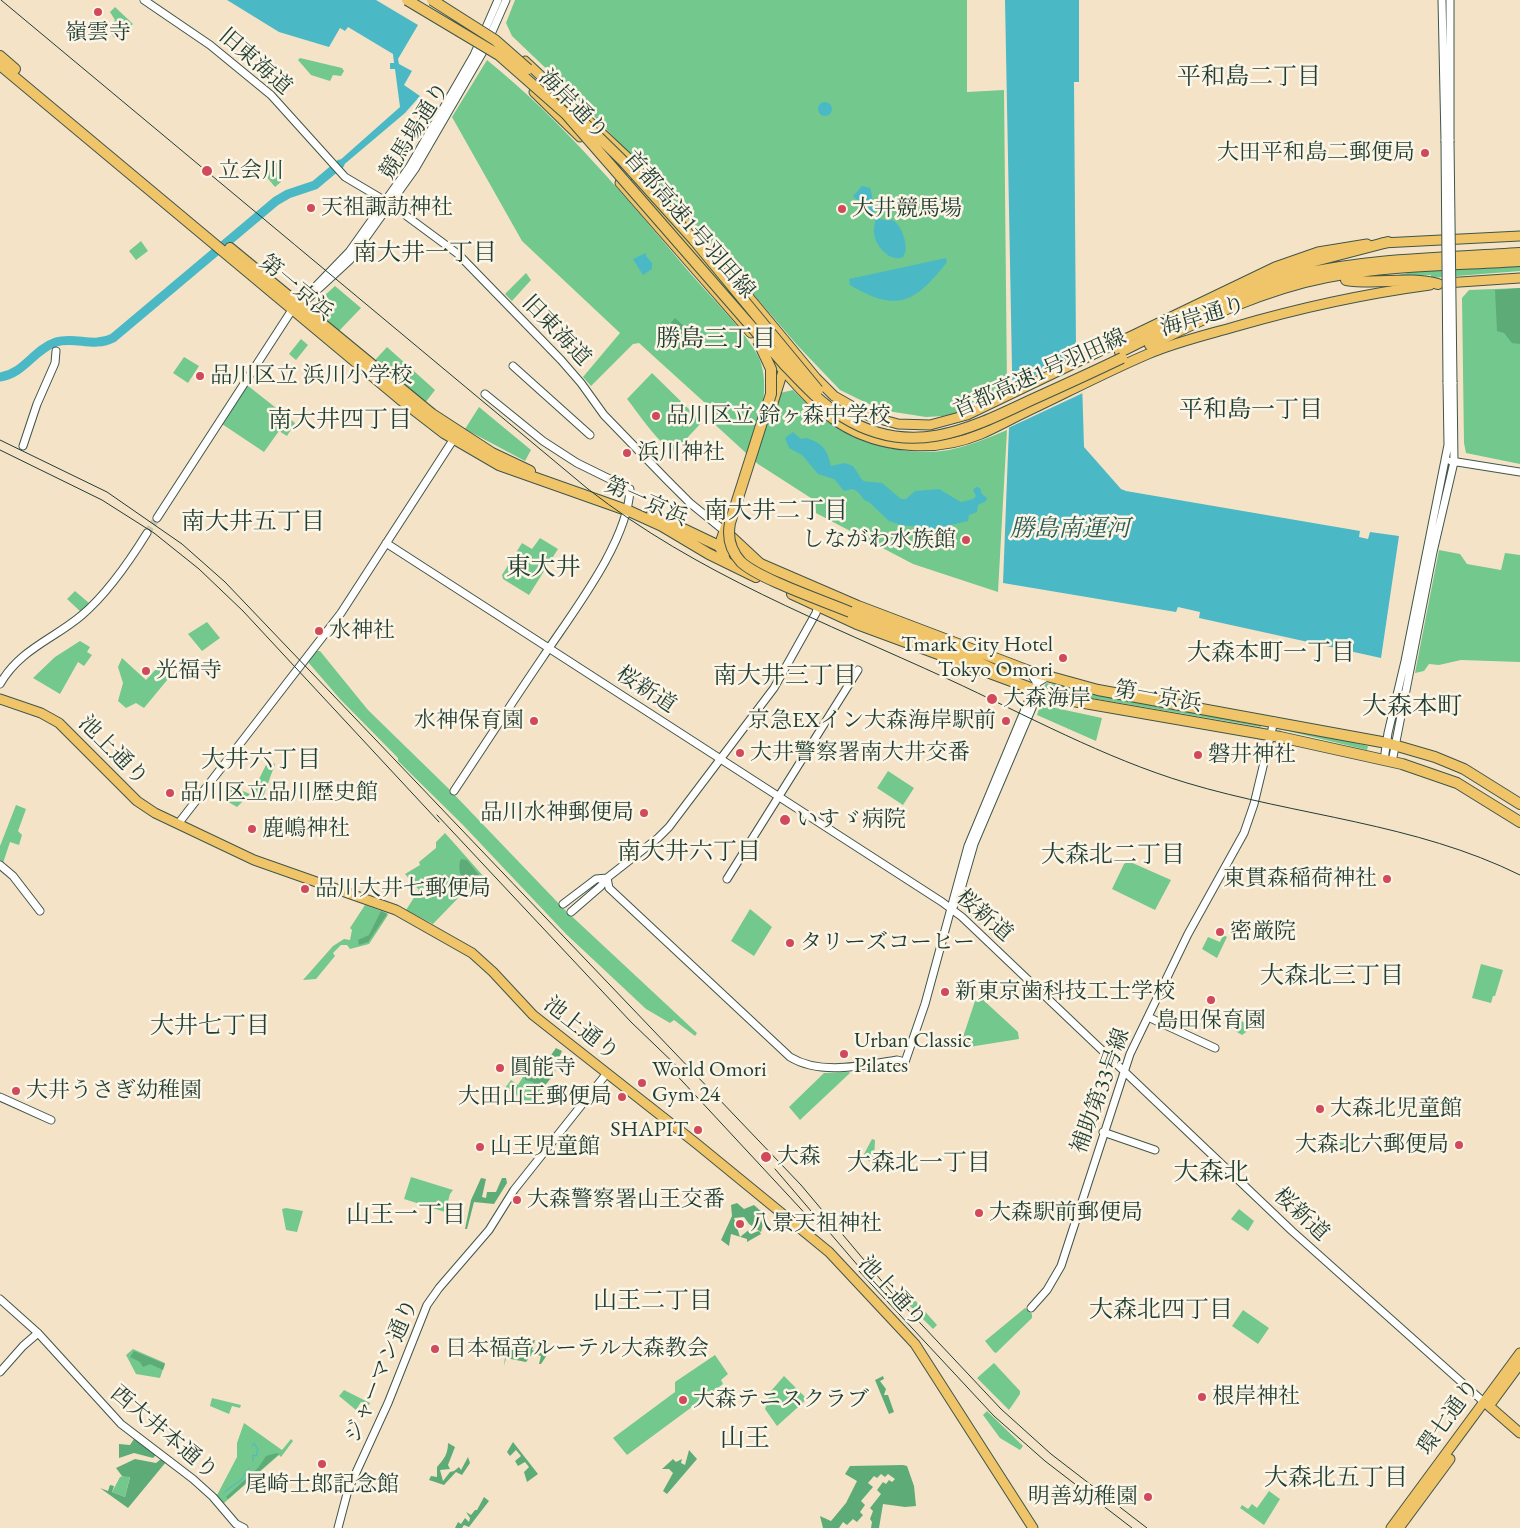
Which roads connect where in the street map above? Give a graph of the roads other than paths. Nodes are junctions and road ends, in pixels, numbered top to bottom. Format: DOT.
graph roads {
  1 [pos="144,0"];
  2 [pos="401,0"];
  3 [pos="407,0"];
  4 [pos="419,0"];
  5 [pos="432,0"];
  6 [pos="437,0"];
  7 [pos="498,0"];
  8 [pos="506,0"];
  9 [pos="1442,0"];
  10 [pos="1450,0"];
  11 [pos="489,32"];
  12 [pos="481,48"];
  13 [pos="0,56"];
  14 [pos="510,63"];
  15 [pos="0,65"];
  16 [pos="570,109"];
  17 [pos="1447,141"];
  18 [pos="387,202"];
  19 [pos="1520,236"];
  20 [pos="1388,242"];
  21 [pos="220,244"];
  22 [pos="1520,253"];
  23 [pos="689,254"];
  24 [pos="1520,261"];
  25 [pos="1405,268"];
  26 [pos="1520,279"];
  27 [pos="1346,280"];
  28 [pos="1308,282"];
  29 [pos="1438,284"];
  30 [pos="298,306"];
  31 [pos="1204,310"];
  32 [pos="1208,325"];
  33 [pos="1182,330"];
  34 [pos="783,347"];
  35 [pos="56,351"];
  36 [pos="1121,355"];
  37 [pos="782,362"];
  38 [pos="513,366"];
  39 [pos="783,371"];
  40 [pos="1450,382"];
  41 [pos="796,384"];
  42 [pos="778,387"];
  43 [pos="485,394"];
  44 [pos="456,435"];
  45 [pos="590,435"];
  46 [pos="23,446"];
  47 [pos="1444,460"];
  48 [pos="1454,462"];
  49 [pos="1520,472"];
  50 [pos="629,507"];
  51 [pos="157,518"];
  52 [pos="147,533"];
  53 [pos="728,533"];
  54 [pos="386,543"];
  55 [pos="723,548"];
  56 [pos="727,563"];
  57 [pos="761,564"];
  58 [pos="822,590"];
  59 [pos="818,606"];
  60 [pos="549,648"];
  61 [pos="858,670"];
  62 [pos="1029,671"];
  63 [pos="1047,677"];
  64 [pos="0,684"];
  65 [pos="1021,686"];
  66 [pos="1036,688"];
  67 [pos="0,699"];
  68 [pos="1274,721"];
  69 [pos="1270,735"];
  70 [pos="1391,744"];
  71 [pos="720,759"];
  72 [pos="1388,761"];
  73 [pos="454,790"];
  74 [pos="778,796"];
  75 [pos="1520,804"];
  76 [pos="1520,822"];
  77 [pos="178,824"];
  78 [pos="0,865"];
  79 [pos="607,878"];
  80 [pos="727,879"];
  81 [pos="563,904"];
  82 [pos="952,909"];
  83 [pos="40,911"];
  84 [pos="570,912"];
  85 [pos="1148,1017"];
  86 [pos="1215,1048"];
  87 [pos="1123,1070"];
  88 [pos="607,1073"];
  89 [pos="0,1096"];
  90 [pos="50,1120"];
  91 [pos="1104,1132"];
  92 [pos="1155,1150"];
  93 [pos="0,1299"];
  94 [pos="1031,1308"];
  95 [pos="38,1333"];
  96 [pos="1520,1353"];
  97 [pos="1520,1364"];
  98 [pos="0,1372"];
  99 [pos="1487,1404"];
  100 [pos="1520,1433"];
  101 [pos="244,1528"];
  102 [pos="338,1528"];
  103 [pos="1033,1528"];
  104 [pos="1391,1528"];
  105 [pos="1399,1528"];
  1 -- 18 [label="street, 旧東海道"];
  2 -- 12 [label="main road, 海岸通り"];
  3 -- 14 [label="highway, 首都高速1号羽田線, bridge"];
  4 -- 14 [label="highway, bridge"];
  5 -- 16 [label="highway, 首都高速1号羽田線, bridge"];
  6 -- 11 [label="main road, 海岸通り"];
  7 -- 11 [label="street, 競馬場通り"];
  8 -- 11 [label="street, 競馬場通り"];
  9 -- 17 [label="street"];
  10 -- 17 [label="street"];
  11 -- 12 [label="street, 競馬場通り"];
  11 -- 34 [label="main road, 海岸通り"];
  12 -- 18 [label="street, 競馬場通り"];
  12 -- 37 [label="main road, 海岸通り"];
  13 -- 21 [label="highway, 第一京浜"];
  14 -- 23 [label="highway, 首都高速1号羽田線, bridge"];
  15 -- 21 [label="highway, 第一京浜"];
  16 -- 34 [label="highway, bridge"];
  16 -- 36 [label="highway, 首都高速1号羽田線, bridge"];
  17 -- 40 [label="street, bridge"];
  18 -- 30 [label="street, 競馬場通り"];
  18 -- 30 [label="street, 競馬場通り"];
  18 -- 53 [label="street, 旧東海道"];
  19 -- 20 [label="main road, 海岸通り"];
  20 -- 31 [label="highway"];
  20 -- 36 [label="main road, 海岸通り"];
  21 -- 30 [label="highway, 第一京浜"];
  22 -- 31 [label="highway, 首都高速1号羽田線"];
  23 -- 36 [label="highway, 首都高速1号羽田線, bridge"];
  23 -- 65 [label="highway, bridge"];
  24 -- 25 [label="highway, 首都高速1号羽田線"];
  25 -- 27 [label="highway"];
  25 -- 28 [label="highway, 首都高速1号羽田線"];
  26 -- 29 [label="main road, 海岸通り"];
  27 -- 28 [label="highway"];
  27 -- 29 [label="highway"];
  28 -- 33 [label="highway, 首都高速1号羽田線"];
  29 -- 36 [label="main road, 海岸通り"];
  30 -- 44 [label="highway, 第一京浜"];
  30 -- 51 [label="street"];
  31 -- 36 [label="highway, 首都高速1号羽田線"];
  32 -- 33 [label="highway"];
  33 -- 36 [label="highway, 首都高速1号羽田線"];
  34 -- 36 [label="main road, 海岸通り"];
  34 -- 37 [label="highway"];
  35 -- 46 [label="street"];
  36 -- 41 [label="main road, 海岸通り"];
  37 -- 39 [label="main road"];
  37 -- 53 [label="main road"];
  38 -- 45 [label="street"];
  39 -- 41 [label="main road, 海岸通り"];
  39 -- 42 [label="main road"];
  40 -- 47 [label="street"];
  40 -- 48 [label="street"];
  41 -- 42 [label="main road"];
  42 -- 53 [label="main road"];
  43 -- 50 [label="street"];
  44 -- 50 [label="highway, 第一京浜"];
  44 -- 54 [label="street"];
  47 -- 48 [label="street"];
  47 -- 70 [label="street"];
  48 -- 49 [label="street"];
  48 -- 70 [label="street"];
  50 -- 55 [label="highway, 第一京浜"];
  50 -- 56 [label="highway, 第一京浜"];
  50 -- 60 [label="street"];
  52 -- 64 [label="street"];
  53 -- 55 [label="main road"];
  53 -- 57 [label="main road"];
  54 -- 60 [label="street, 桜新道"];
  54 -- 77 [label="street"];
  55 -- 56 [label="main road"];
  55 -- 57 [label="highway, 第一京浜"];
  56 -- 59 [label="highway, 第一京浜"];
  57 -- 58 [label="highway, 第一京浜"];
  57 -- 59 [label="highway"];
  58 -- 59 [label="street"];
  58 -- 62 [label="highway, 第一京浜"];
  59 -- 65 [label="highway, 第一京浜"];
  59 -- 71 [label="street"];
  60 -- 71 [label="street, 桜新道"];
  60 -- 73 [label="street"];
  61 -- 74 [label="street"];
  62 -- 63 [label="highway, 第一京浜"];
  62 -- 66 [label="street"];
  63 -- 66 [label="street"];
  63 -- 68 [label="highway, 第一京浜"];
  65 -- 66 [label="highway, 第一京浜"];
  66 -- 69 [label="highway, 第一京浜"];
  66 -- 82 [label="street"];
  67 -- 77 [label="main road, 池上通り"];
  68 -- 69 [label="street, 補助第33号線"];
  68 -- 70 [label="highway, 第一京浜"];
  69 -- 72 [label="highway, 第一京浜"];
  69 -- 85 [label="street, 補助第33号線"];
  70 -- 72 [label="street"];
  70 -- 75 [label="highway, 第一京浜"];
  71 -- 74 [label="street, 桜新道"];
  71 -- 79 [label="street"];
  72 -- 76 [label="highway, 第一京浜"];
  74 -- 80 [label="street"];
  74 -- 82 [label="street, 桜新道"];
  77 -- 88 [label="main road, 池上通り"];
  78 -- 83 [label="street"];
  79 -- 81 [label="street"];
  79 -- 82 [label="street"];
  79 -- 84 [label="street"];
  82 -- 87 [label="street, 桜新道"];
  85 -- 86 [label="street"];
  85 -- 87 [label="street, 補助第33号線"];
  87 -- 91 [label="street, 補助第33号線"];
  87 -- 99 [label="street, 桜新道"];
  88 -- 102 [label="street, ジャーマン通り"];
  88 -- 103 [label="main road, 池上通り"];
  89 -- 90 [label="street"];
  91 -- 92 [label="street"];
  91 -- 94 [label="street, 補助第33号線"];
  93 -- 95 [label="street, 西大井本通り"];
  95 -- 98 [label="street"];
  95 -- 101 [label="street, 西大井本通り"];
  96 -- 99 [label="main road, 環七通り"];
  97 -- 99 [label="main road, 環七通り"];
  99 -- 100 [label="main road"];
  99 -- 104 [label="main road, 環七通り"];
  99 -- 105 [label="main road, 環七通り"];
}
